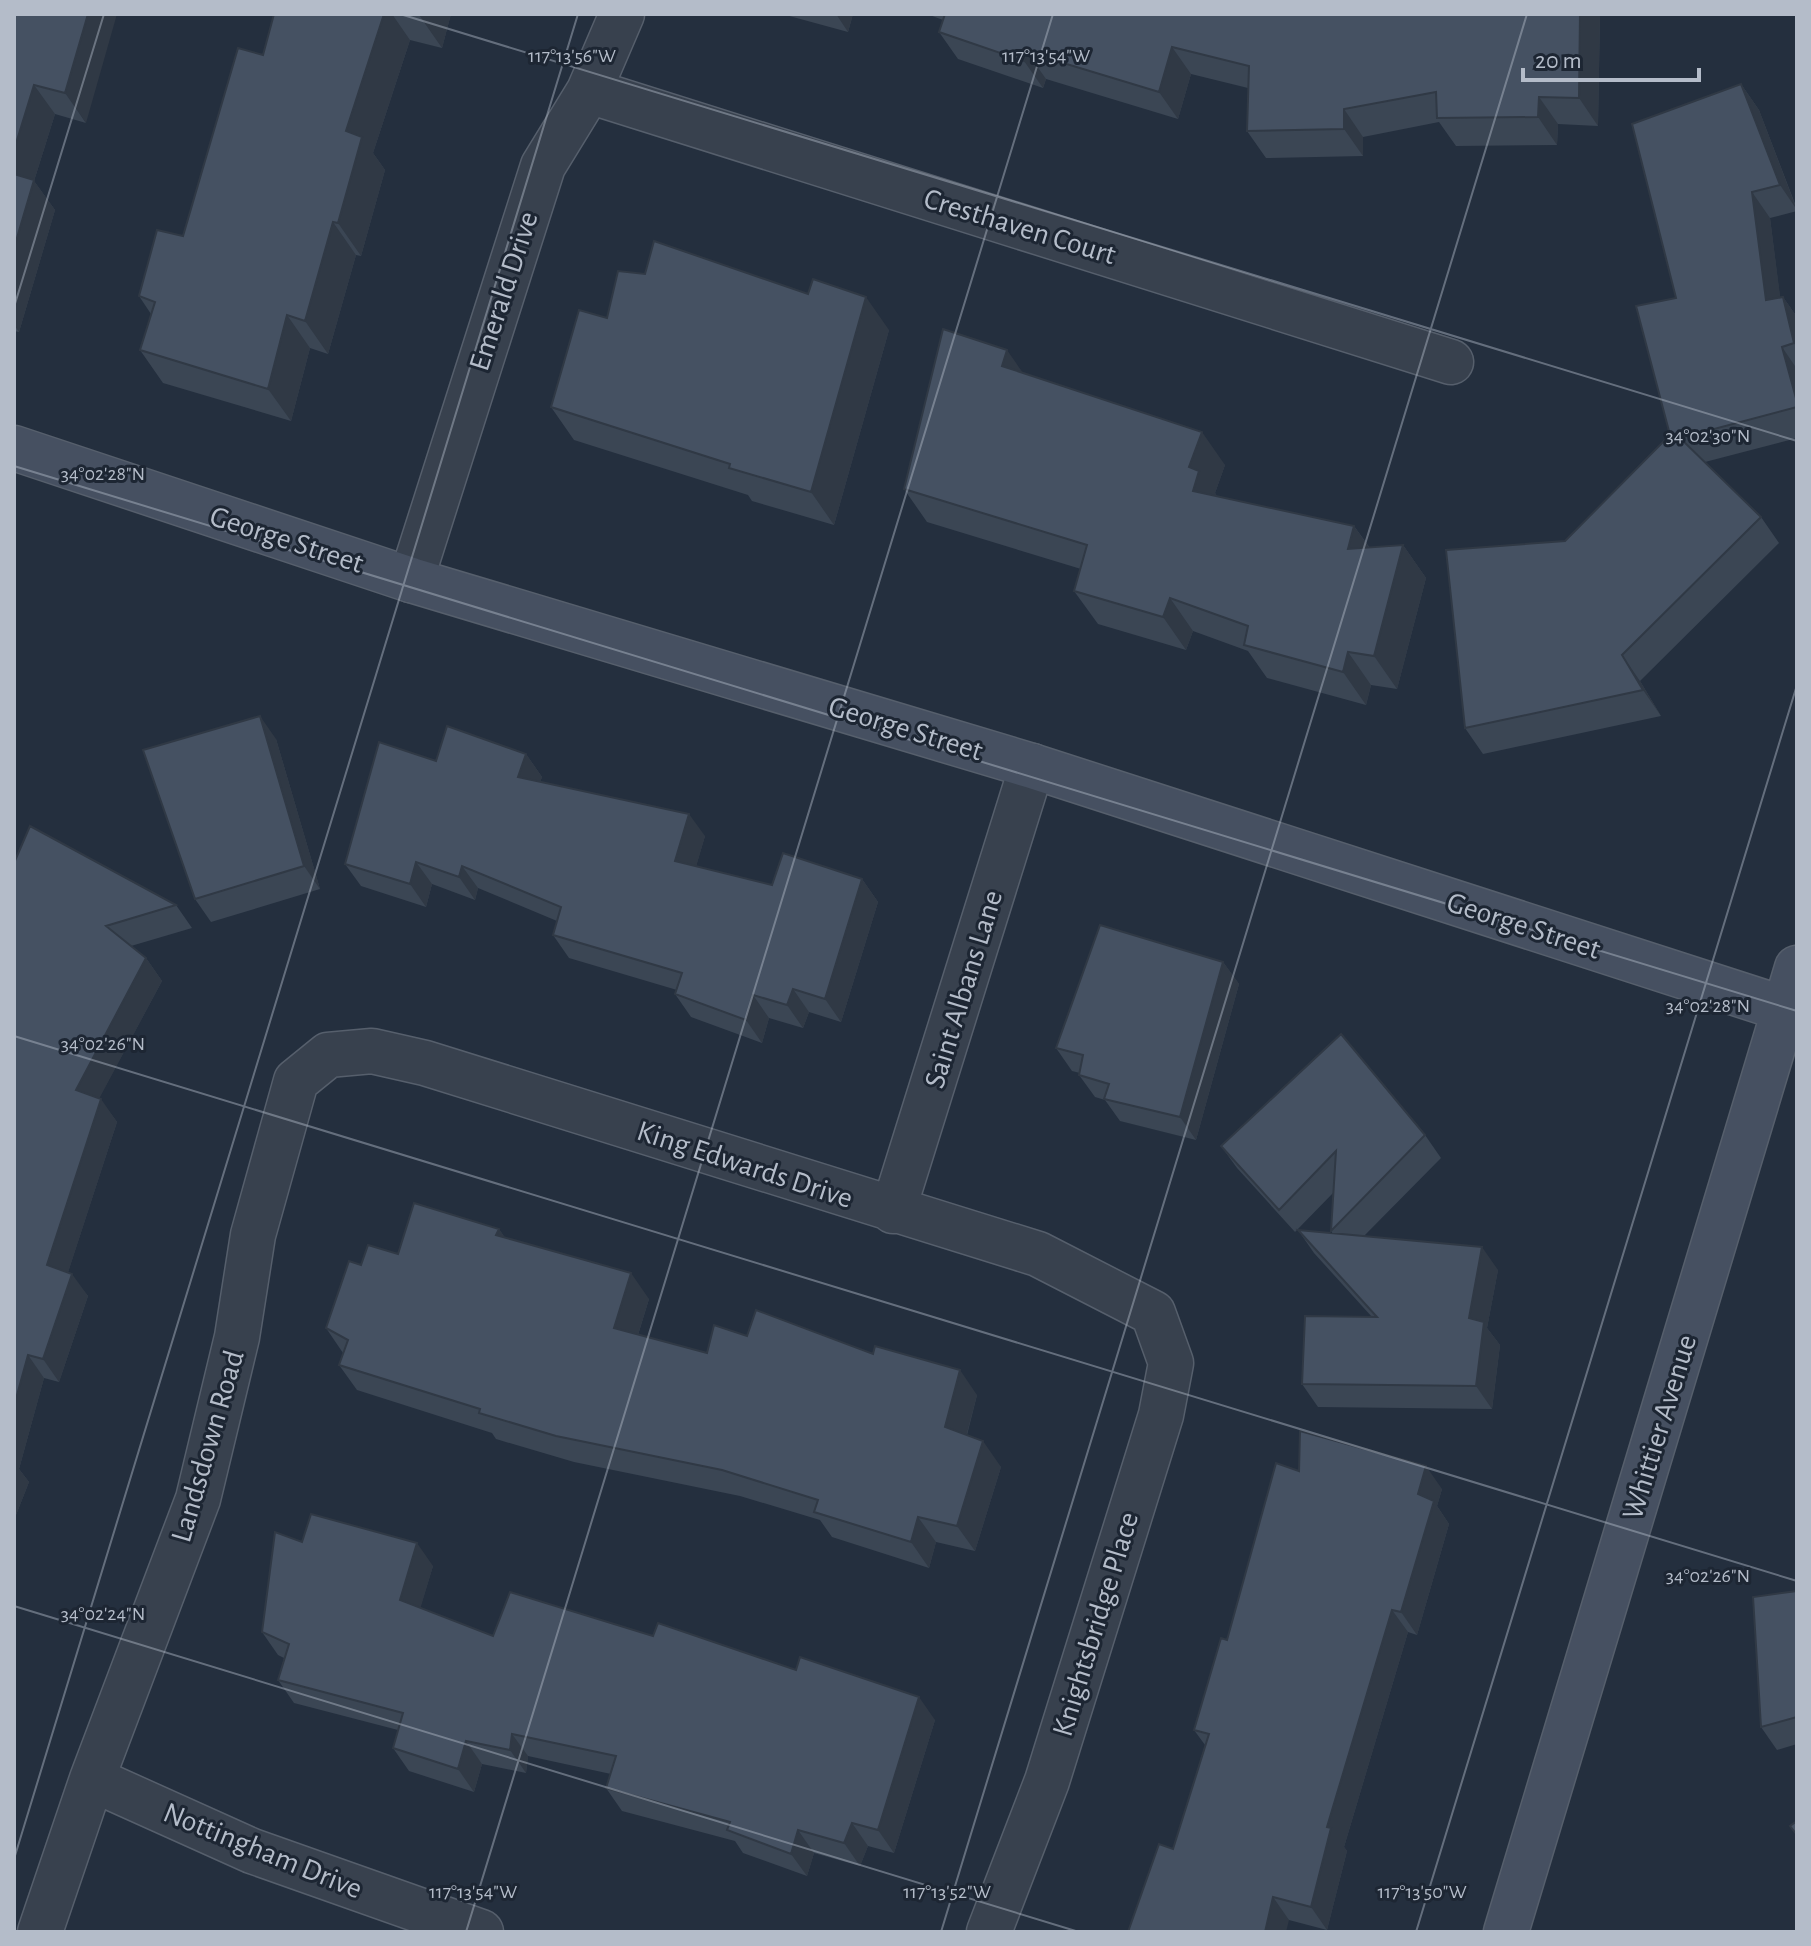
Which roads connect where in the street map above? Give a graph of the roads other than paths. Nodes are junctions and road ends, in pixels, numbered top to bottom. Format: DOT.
graph roads {
  1 [pos="622,14"];
  2 [pos="589,91"];
  3 [pos="1451,362"];
  4 [pos="14,448"];
  5 [pos="411,580"];
  6 [pos="1032,766"];
  7 [pos="1797,968"];
  8 [pos="1791,1012"];
  9 [pos="328,1055"];
  10 [pos="893,1211"];
  11 [pos="1153,1313"];
  12 [pos="92,1779"];
  13 [pos="40,1932"];
  14 [pos="481,1932"];
  15 [pos="989,1932"];
  16 [pos="1506,1932"];
  1 -- 2 [label="street, Emerald Drive"];
  2 -- 3 [label="street, Cresthaven Court"];
  2 -- 5 [label="street, Emerald Drive"];
  4 -- 5 [label="street, George Street"];
  5 -- 6 [label="street, George Street"];
  6 -- 8 [label="street, George Street"];
  6 -- 10 [label="street, Saint Albans Lane"];
  7 -- 8 [label="street, Whittier Avenue"];
  8 -- 16 [label="street, Whittier Avenue"];
  9 -- 10 [label="street, King Edwards Drive"];
  9 -- 12 [label="street, Landsdown Road"];
  10 -- 11 [label="street, King Edwards Drive"];
  11 -- 15 [label="street, Knightsbridge Place"];
  12 -- 13 [label="street, Landsdown Road"];
  12 -- 14 [label="street, Nottingham Drive"];
}
